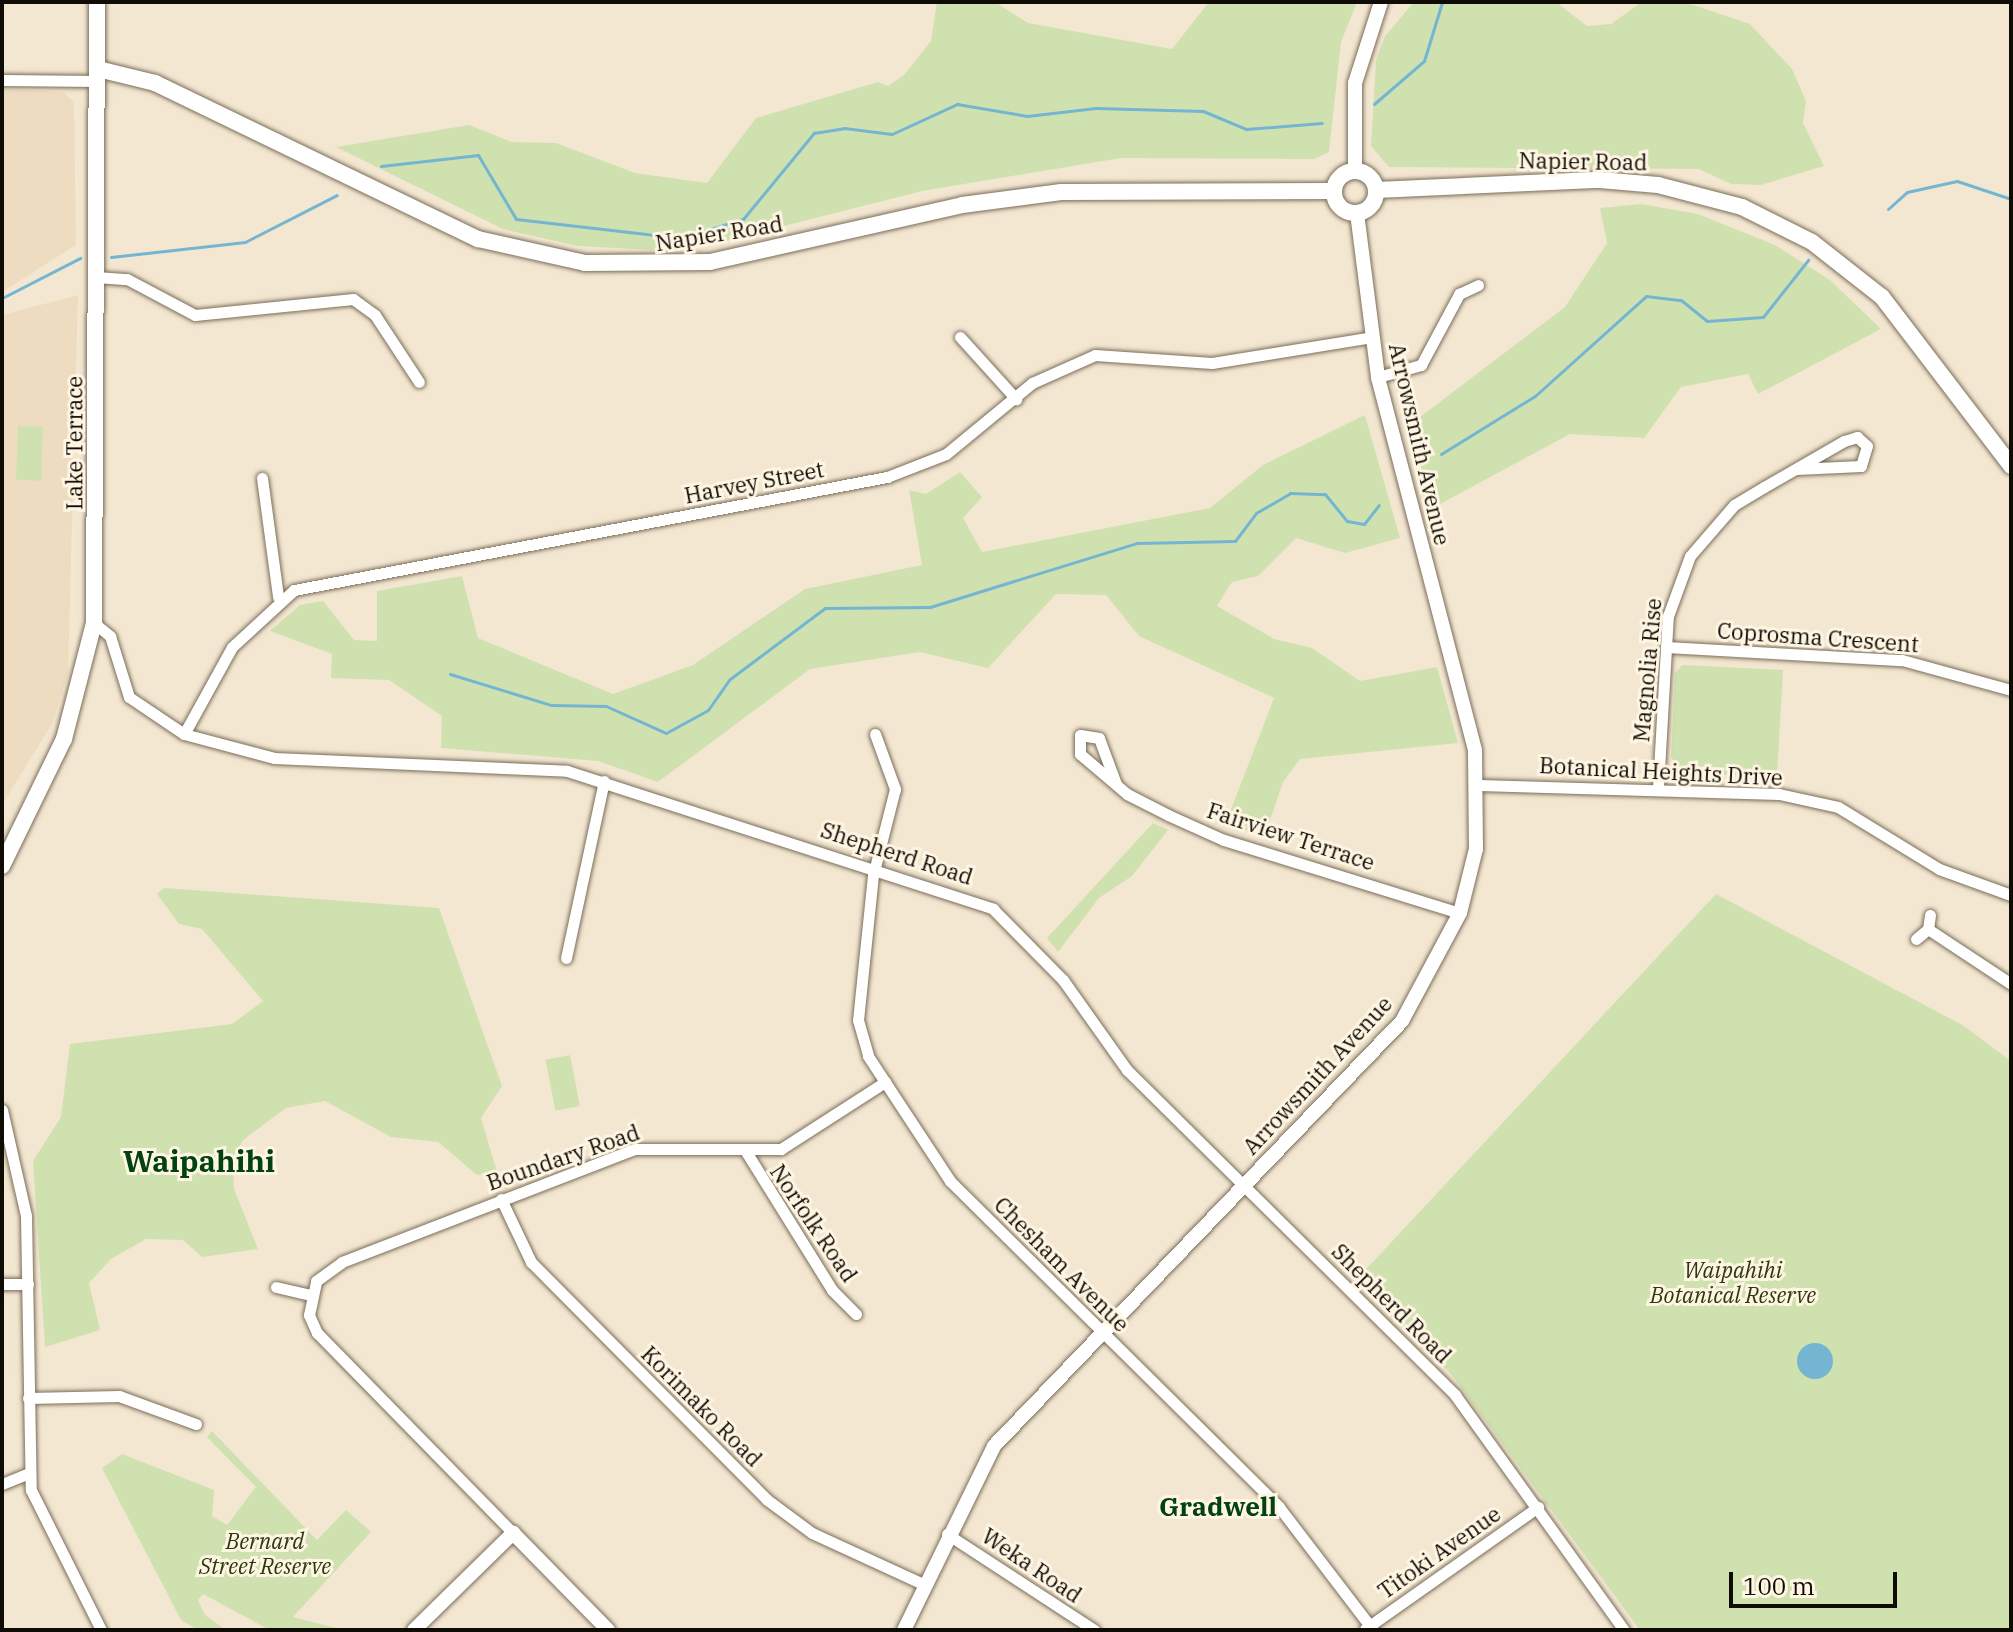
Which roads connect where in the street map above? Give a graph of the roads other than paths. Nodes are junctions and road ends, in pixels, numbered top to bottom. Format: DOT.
graph roads {
  1 [pos="97,2"];
  2 [pos="1381,2"];
  3 [pos="98,75"];
  4 [pos="2,80"];
  5 [pos="1355,170"];
  6 [pos="1376,190"];
  7 [pos="1334,191"];
  8 [pos="1357,213"];
  9 [pos="96,277"];
  10 [pos="1478,285"];
  11 [pos="960,337"];
  12 [pos="1372,337"];
  13 [pos="1378,377"];
  14 [pos="419,382"];
  15 [pos="1016,399"];
  16 [pos="2011,466"];
  17 [pos="1796,469"];
  18 [pos="262,478"];
  19 [pos="278,597"];
  20 [pos="94,623"];
  21 [pos="1666,647"];
  22 [pos="2011,690"];
  23 [pos="184,734"];
  24 [pos="875,734"];
  25 [pos="604,781"];
  26 [pos="1116,784"];
  27 [pos="1479,785"];
  28 [pos="1658,787"];
  29 [pos="2,866"];
  30 [pos="874,866"];
  31 [pos="2011,895"];
  32 [pos="1460,913"];
  33 [pos="1930,915"];
  34 [pos="1928,929"];
  35 [pos="1916,939"];
  36 [pos="566,958"];
  37 [pos="2011,984"];
  38 [pos="885,1082"];
  39 [pos="2,1110"];
  40 [pos="745,1150"];
  41 [pos="1243,1185"];
  42 [pos="501,1199"];
  43 [pos="2,1284"];
  44 [pos="28,1284"];
  45 [pos="276,1287"];
  46 [pos="310,1295"];
  47 [pos="856,1314"];
  48 [pos="1100,1329"];
  49 [pos="28,1398"];
  50 [pos="196,1424"];
  51 [pos="29,1473"];
  52 [pos="2,1484"];
  53 [pos="1538,1507"];
  54 [pos="513,1533"];
  55 [pos="947,1534"];
  56 [pos="925,1585"];
  57 [pos="1369,1629"];
  58 [pos="101,1630"];
  59 [pos="414,1630"];
  60 [pos="608,1630"];
  61 [pos="904,1630"];
  62 [pos="1094,1630"];
  63 [pos="1624,1630"];
  1 -- 3 [label="main road, Lake Terrace"];
  2 -- 5 [label="street"];
  3 -- 4 [label="street"];
  3 -- 7 [label="main road, Napier Road"];
  3 -- 9 [label="main road, Lake Terrace"];
  5 -- 6 [label="main road"];
  5 -- 7 [label="main road"];
  6 -- 8 [label="main road"];
  6 -- 16 [label="main road, Napier Road"];
  7 -- 8 [label="main road"];
  8 -- 12 [label="street, Arrowsmith Avenue"];
  9 -- 14 [label="street"];
  9 -- 20 [label="main road, Lake Terrace"];
  10 -- 13 [label="street"];
  11 -- 15 [label="street"];
  12 -- 13 [label="street, Arrowsmith Avenue"];
  12 -- 15 [label="street, Harvey Street"];
  13 -- 27 [label="street, Arrowsmith Avenue"];
  15 -- 19 [label="street, Harvey Street"];
  17 -- 17 [label="street, Magnolia Rise"];
  17 -- 21 [label="street, Magnolia Rise"];
  18 -- 19 [label="street"];
  19 -- 23 [label="street"];
  20 -- 23 [label="street, Shepherd Road"];
  20 -- 29 [label="main road, Lake Terrace"];
  21 -- 22 [label="street, Coprosma Crescent"];
  21 -- 28 [label="street, Magnolia Rise"];
  23 -- 25 [label="street, Shepherd Road"];
  24 -- 30 [label="street, Chesham Avenue"];
  25 -- 30 [label="street, Shepherd Road"];
  25 -- 36 [label="street"];
  26 -- 26 [label="street, Fairview Terrace"];
  26 -- 32 [label="street, Fairview Terrace"];
  27 -- 28 [label="street, Botanical Heights Drive"];
  27 -- 32 [label="street, Arrowsmith Avenue"];
  28 -- 31 [label="street, Botanical Heights Drive"];
  30 -- 38 [label="street, Chesham Avenue"];
  30 -- 41 [label="street, Shepherd Road"];
  32 -- 41 [label="street, Arrowsmith Avenue"];
  33 -- 34 [label="street"];
  34 -- 35 [label="street"];
  34 -- 37 [label="street"];
  38 -- 40 [label="street, Boundary Road"];
  38 -- 48 [label="street, Chesham Avenue"];
  39 -- 44 [label="street"];
  40 -- 42 [label="street, Boundary Road"];
  40 -- 47 [label="street, Norfolk Road"];
  41 -- 48 [label="street, Arrowsmith Avenue"];
  41 -- 53 [label="street, Shepherd Road"];
  42 -- 46 [label="street, Boundary Road"];
  42 -- 56 [label="street, Korimako Road"];
  43 -- 44 [label="street"];
  44 -- 49 [label="street"];
  45 -- 46 [label="street"];
  46 -- 54 [label="street"];
  48 -- 55 [label="street, Arrowsmith Avenue"];
  48 -- 57 [label="street, Chesham Avenue"];
  49 -- 50 [label="street"];
  49 -- 51 [label="street"];
  51 -- 52 [label="street"];
  51 -- 58 [label="street"];
  53 -- 57 [label="street, Titoki Avenue"];
  53 -- 63 [label="street, Shepherd Road"];
  54 -- 59 [label="street"];
  54 -- 60 [label="street"];
  55 -- 56 [label="street, Arrowsmith Avenue"];
  55 -- 62 [label="street, Weka Road"];
  56 -- 61 [label="street, Arrowsmith Avenue"];
}
